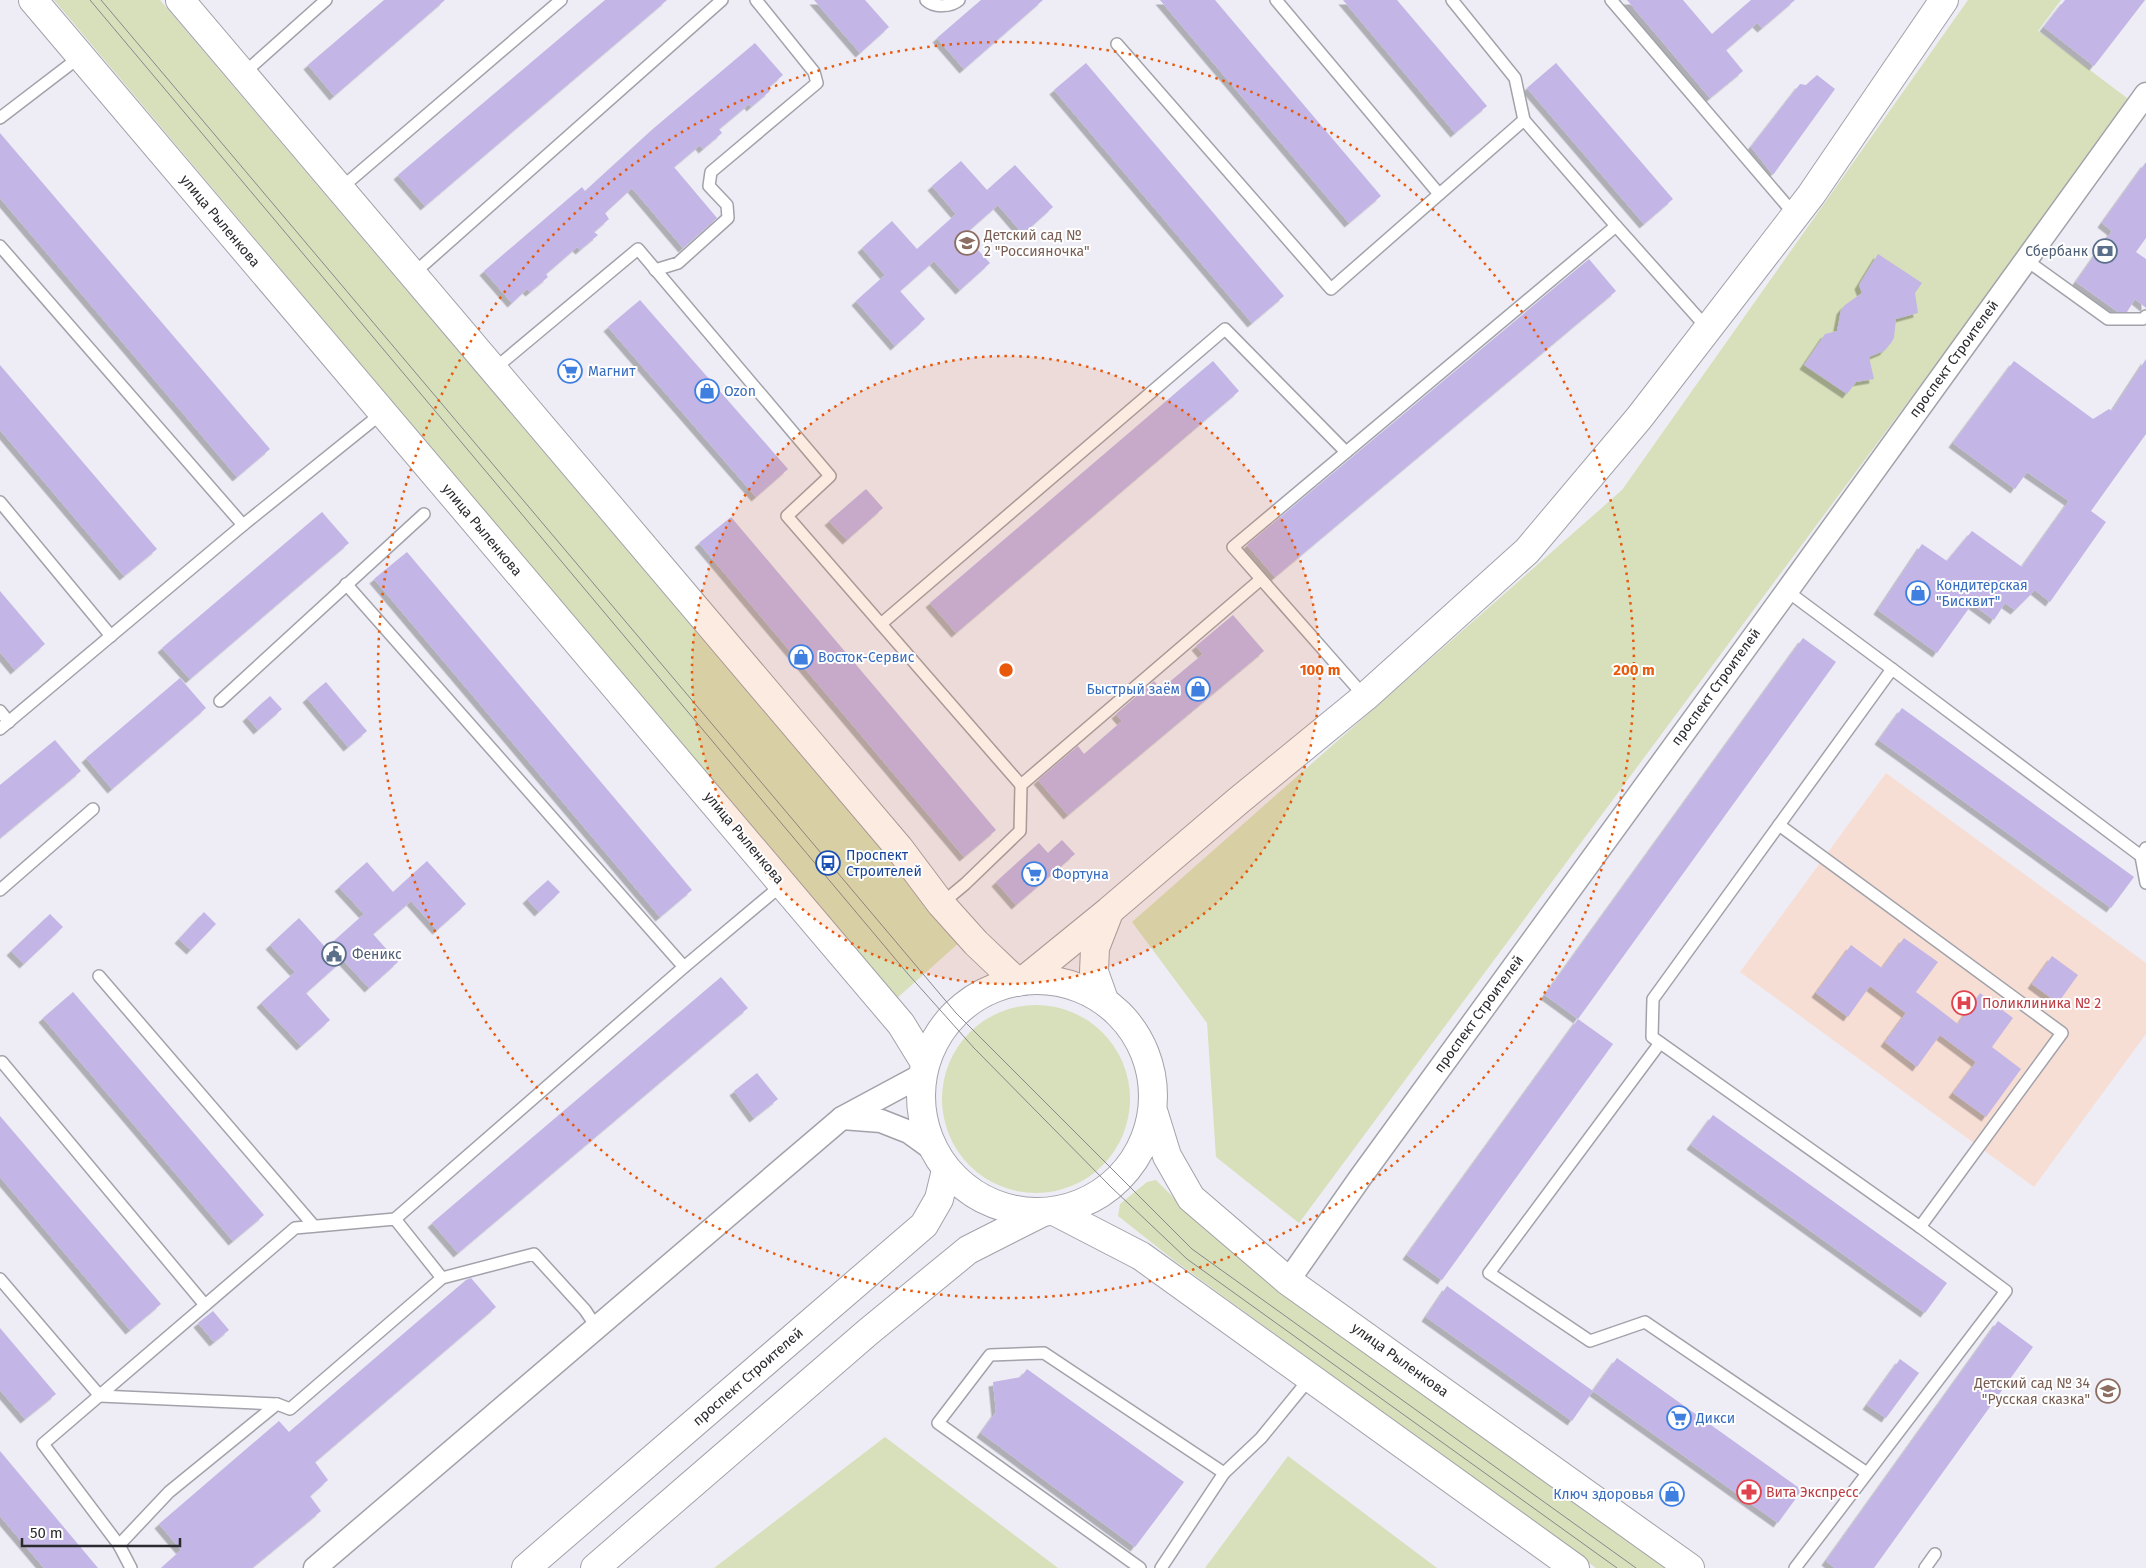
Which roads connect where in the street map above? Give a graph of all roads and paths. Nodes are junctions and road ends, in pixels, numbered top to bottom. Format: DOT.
graph roads {
  1 [pos="33,0"];
  2 [pos="180,0"];
  3 [pos="326,0"];
  4 [pos="561,0"];
  5 [pos="722,0"];
  6 [pos="756,0"];
  7 [pos="926,0"];
  8 [pos="959,0"];
  9 [pos="1276,0"];
  10 [pos="1452,0"];
  11 [pos="1611,0"];
  12 [pos="1944,0"];
  13 [pos="1117,44"];
  14 [pos="81,56"];
  15 [pos="243,74"];
  16 [pos="2146,94"];
  17 [pos="0,118"];
  18 [pos="1524,120"];
  19 [pos="340,189"];
  20 [pos="1439,194"];
  21 [pos="1795,216"];
  22 [pos="1616,226"];
  23 [pos="0,246"];
  24 [pos="2026,260"];
  25 [pos="655,270"];
  26 [pos="413,274"];
  27 [pos="2146,316"];
  28 [pos="1708,329"];
  29 [pos="493,370"];
  30 [pos="382,413"];
  31 [pos="1346,452"];
  32 [pos="0,502"];
  33 [pos="424,514"];
  34 [pos="244,525"];
  35 [pos="1260,580"];
  36 [pos="346,584"];
  37 [pos="1787,591"];
  38 [pos="881,624"];
  39 [pos="111,636"];
  40 [pos="1892,669"];
  41 [pos="1365,697"];
  42 [pos="220,701"];
  43 [pos="0,711"];
  44 [pos="5,726"];
  45 [pos="1021,785"];
  46 [pos="93,809"];
  47 [pos="1779,825"];
  48 [pos="2143,852"];
  49 [pos="2146,883"];
  50 [pos="783,884"];
  51 [pos="0,890"];
  52 [pos="941,904"];
  53 [pos="1110,911"];
  54 [pos="684,967"];
  55 [pos="99,976"];
  56 [pos="1020,981"];
  57 [pos="1104,1000"];
  58 [pos="1660,1043"];
  59 [pos="2,1062"];
  60 [pos="924,1069"];
  61 [pos="1154,1114"];
  62 [pos="842,1118"];
  63 [pos="940,1160"];
  64 [pos="1049,1213"];
  65 [pos="395,1219"];
  66 [pos="314,1226"];
  67 [pos="1920,1227"];
  68 [pos="442,1278"];
  69 [pos="0,1279"];
  70 [pos="1288,1280"];
  71 [pos="205,1305"];
  72 [pos="597,1328"];
  73 [pos="1310,1378"];
  74 [pos="100,1396"];
  75 [pos="277,1404"];
  76 [pos="1224,1473"];
  77 [pos="1867,1473"];
  78 [pos="119,1544"];
  79 [pos="1935,1554"];
  80 [pos="132,1568"];
  81 [pos="315,1568"];
  82 [pos="526,1568"];
  83 [pos="595,1568"];
  84 [pos="1140,1568"];
  85 [pos="1161,1568"];
  86 [pos="1575,1568"];
  87 [pos="1690,1568"];
  88 [pos="1795,1568"];
  89 [pos="1925,1568"];
  1 -- 14 [label="main road, улица Рыленкова"];
  2 -- 15 [label="main road"];
  3 -- 15 [label="lane"];
  4 -- 19 [label="lane"];
  5 -- 26 [label="lane"];
  6 -- 25 [label="lane"];
  7 -- 8 [label="lane"];
  9 -- 20 [label="lane"];
  10 -- 18 [label="lane"];
  11 -- 21 [label="lane"];
  12 -- 21 [label="main road"];
  13 -- 20 [label="lane"];
  14 -- 17 [label="lane"];
  14 -- 30 [label="main road, улица Рыленкова"];
  15 -- 19 [label="main road"];
  16 -- 24 [label="street, проспект Строителей"];
  18 -- 20 [label="lane"];
  18 -- 22 [label="lane"];
  19 -- 26 [label="main road"];
  21 -- 28 [label="main road"];
  22 -- 28 [label="lane"];
  22 -- 31 [label="lane"];
  23 -- 34 [label="lane"];
  24 -- 27 [label="lane"];
  24 -- 37 [label="street, проспект Строителей"];
  25 -- 29 [label="lane"];
  25 -- 38 [label="lane"];
  26 -- 29 [label="main road"];
  28 -- 41 [label="main road"];
  29 -- 52 [label="main road"];
  30 -- 34 [label="lane"];
  30 -- 50 [label="main road, улица Рыленкова"];
  31 -- 35 [label="lane"];
  31 -- 38 [label="lane"];
  32 -- 39 [label="lane"];
  33 -- 36 [label="lane"];
  34 -- 39 [label="lane"];
  35 -- 41 [label="lane"];
  35 -- 45 [label="lane"];
  36 -- 42 [label="lane"];
  36 -- 54 [label="lane"];
  37 -- 40 [label="lane"];
  37 -- 70 [label="street, проспект Строителей"];
  38 -- 45 [label="lane"];
  39 -- 44 [label="lane"];
  40 -- 47 [label="lane"];
  40 -- 48 [label="lane"];
  41 -- 53 [label="main road"];
  43 -- 44 [label="lane"];
  45 -- 52 [label="lane"];
  46 -- 51 [label="lane"];
  47 -- 58 [label="lane"];
  47 -- 67 [label="lane"];
  48 -- 49 [label="lane"];
  50 -- 54 [label="lane"];
  50 -- 60 [label="main road, улица Рыленкова"];
  52 -- 56 [label="main road"];
  53 -- 56 [label="main road"];
  53 -- 57 [label="main road"];
  54 -- 65 [label="lane"];
  55 -- 66 [label="lane"];
  56 -- 57 [label="main road"];
  56 -- 60 [label="main road"];
  57 -- 61 [label="main road"];
  58 -- 67 [label="lane"];
  58 -- 77 [label="lane"];
  59 -- 71 [label="lane"];
  60 -- 62 [label="street"];
  60 -- 63 [label="main road"];
  61 -- 64 [label="main road"];
  61 -- 70 [label="main road, улица Рыленкова"];
  62 -- 63 [label="street"];
  62 -- 72 [label="street"];
  63 -- 64 [label="main road"];
  63 -- 82 [label="main road, проспект Строителей"];
  64 -- 73 [label="main road"];
  64 -- 83 [label="main road"];
  65 -- 66 [label="lane"];
  65 -- 68 [label="lane"];
  66 -- 71 [label="lane"];
  67 -- 77 [label="lane"];
  68 -- 72 [label="lane"];
  68 -- 75 [label="lane"];
  69 -- 74 [label="lane"];
  70 -- 87 [label="main road, улица Рыленкова"];
  71 -- 74 [label="lane"];
  72 -- 81 [label="street"];
  73 -- 76 [label="lane"];
  73 -- 86 [label="main road"];
  74 -- 75 [label="lane"];
  74 -- 78 [label="lane"];
  75 -- 78 [label="lane"];
  76 -- 84 [label="lane"];
  76 -- 85 [label="lane"];
  77 -- 88 [label="lane"];
  78 -- 80 [label="lane"];
  79 -- 89 [label="lane"];
}
